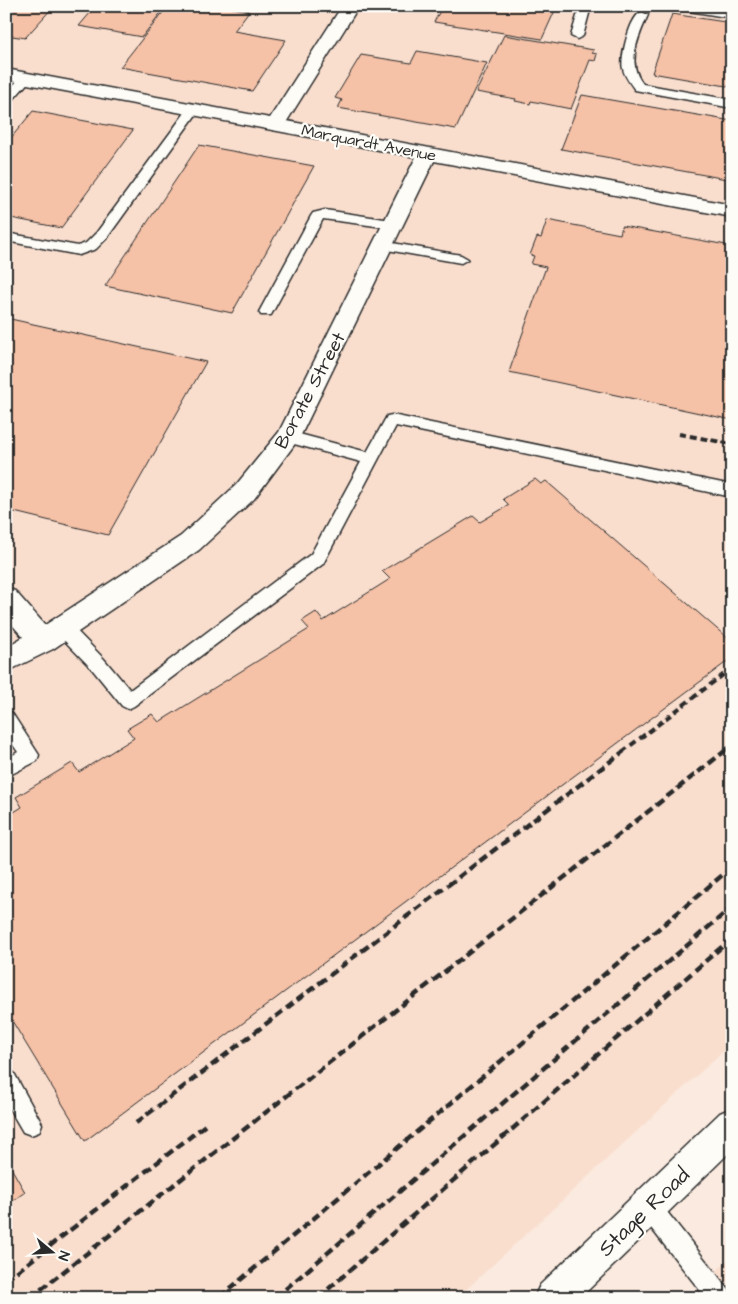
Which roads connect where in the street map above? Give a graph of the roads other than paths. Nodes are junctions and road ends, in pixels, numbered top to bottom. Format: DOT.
graph roads {
  1 [pos="351,6"];
  2 [pos="586,6"];
  3 [pos="677,6"];
  4 [pos="642,15"];
  5 [pos="732,15"];
  6 [pos="576,36"];
  7 [pos="6,74"];
  8 [pos="26,78"];
  9 [pos="6,100"];
  10 [pos="732,104"];
  11 [pos="194,109"];
  12 [pos="275,125"];
  13 [pos="428,153"];
  14 [pos="732,211"];
  15 [pos="386,235"];
  16 [pos="6,236"];
  17 [pos="461,259"];
  18 [pos="266,312"];
  19 [pos="288,437"];
  20 [pos="371,459"];
  21 [pos="732,492"];
  22 [pos="6,599"];
  23 [pos="53,634"];
  24 [pos="6,662"];
  25 [pos="6,719"];
  26 [pos="6,770"];
  27 [pos="6,1081"];
  28 [pos="31,1124"];
  29 [pos="732,1125"];
  30 [pos="648,1206"];
  31 [pos="553,1298"];
  32 [pos="722,1298"];
  1 -- 12 [label="street"];
  2 -- 6 [label="lane"];
  3 -- 5 [label="lane"];
  4 -- 10 [label="lane"];
  7 -- 8 [label="street, Marquardt Avenue"];
  8 -- 9 [label="lane"];
  8 -- 11 [label="street, Marquardt Avenue"];
  11 -- 12 [label="street, Marquardt Avenue"];
  11 -- 16 [label="lane"];
  12 -- 13 [label="street, Marquardt Avenue"];
  13 -- 14 [label="street, Marquardt Avenue"];
  13 -- 15 [label="street, Borate Street"];
  15 -- 17 [label="lane"];
  15 -- 18 [label="lane"];
  15 -- 19 [label="street, Borate Street"];
  19 -- 20 [label="lane"];
  19 -- 23 [label="street, Borate Street"];
  20 -- 21 [label="lane"];
  20 -- 23 [label="lane"];
  22 -- 23 [label="street"];
  23 -- 24 [label="street, Borate Street"];
  25 -- 26 [label="lane"];
  27 -- 28 [label="lane"];
  29 -- 30 [label="street, Stage Road"];
  30 -- 31 [label="street, Stage Road"];
  30 -- 32 [label="lane"];
}
